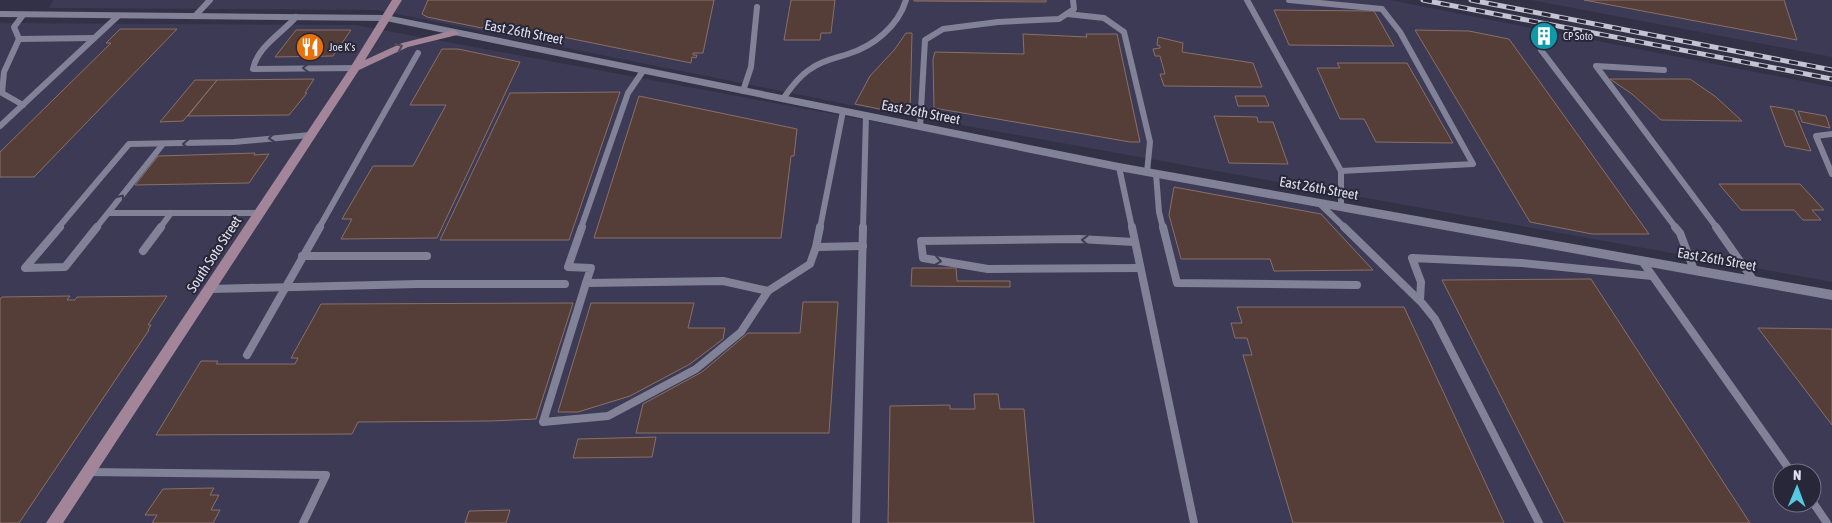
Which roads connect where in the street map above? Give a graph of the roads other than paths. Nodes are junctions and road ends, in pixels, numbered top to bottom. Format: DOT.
graph roads {
  1 [pos="210,0"];
  2 [pos="397,0"];
  3 [pos="906,0"];
  4 [pos="1073,0"];
  5 [pos="1247,0"];
  6 [pos="1289,0"];
  7 [pos="757,7"];
  8 [pos="0,14"];
  9 [pos="1067,14"];
  10 [pos="19,15"];
  11 [pos="118,16"];
  12 [pos="195,16"];
  13 [pos="296,17"];
  14 [pos="386,18"];
  15 [pos="454,33"];
  16 [pos="94,38"];
  17 [pos="19,39"];
  18 [pos="1541,50"];
  19 [pos="418,53"];
  20 [pos="355,68"];
  21 [pos="1664,70"];
  22 [pos="643,71"];
  23 [pos="743,91"];
  24 [pos="783,99"];
  25 [pos="23,105"];
  26 [pos="843,111"];
  27 [pos="866,116"];
  28 [pos="0,126"];
  29 [pos="920,127"];
  30 [pos="1832,134"];
  31 [pos="310,135"];
  32 [pos="163,144"];
  33 [pos="1119,167"];
  34 [pos="1341,171"];
  35 [pos="1152,173"];
  36 [pos="1832,174"];
  37 [pos="1319,203"];
  38 [pos="1341,207"];
  39 [pos="108,213"];
  40 [pos="171,213"];
  41 [pos="259,213"];
  42 [pos="1134,242"];
  43 [pos="863,246"];
  44 [pos="816,247"];
  45 [pos="143,251"];
  46 [pos="302,256"];
  47 [pos="426,256"];
  48 [pos="1642,261"];
  49 [pos="1139,268"];
  50 [pos="1694,270"];
  51 [pos="1652,276"];
  52 [pos="1754,281"];
  53 [pos="586,283"];
  54 [pos="565,284"];
  55 [pos="1357,285"];
  56 [pos="284,288"];
  57 [pos="209,289"];
  58 [pos="768,291"];
  59 [pos="1832,295"];
  60 [pos="1420,300"];
  61 [pos="247,355"];
  62 [pos="1785,463"];
  63 [pos="88,472"];
  64 [pos="54,523"];
  65 [pos="303,523"];
  66 [pos="856,523"];
  67 [pos="1194,523"];
  68 [pos="1540,523"];
  1 -- 12 [label="lane"];
  2 -- 14 [label="main road, South Soto Street"];
  3 -- 24 [label="lane"];
  4 -- 9 [label="lane"];
  5 -- 34 [label="lane"];
  6 -- 34 [label="lane"];
  7 -- 23 [label="lane"];
  8 -- 10 [label="street, East 26th Street"];
  9 -- 29 [label="lane"];
  9 -- 35 [label="lane"];
  10 -- 11 [label="street, East 26th Street"];
  10 -- 17 [label="lane"];
  11 -- 12 [label="street, East 26th Street"];
  11 -- 16 [label="lane"];
  12 -- 13 [label="street, East 26th Street"];
  13 -- 14 [label="street, East 26th Street"];
  20 -- 13 [label="lane, one-way"];
  14 -- 15 [label="street, East 26th Street"];
  14 -- 20 [label="main road, South Soto Street"];
  20 -- 15 [label="main road, one-way"];
  15 -- 22 [label="street, East 26th Street"];
  16 -- 17 [label="lane"];
  16 -- 25 [label="lane"];
  17 -- 25 [label="lane"];
  18 -- 50 [label="lane"];
  19 -- 46 [label="lane"];
  20 -- 31 [label="main road, South Soto Street"];
  21 -- 52 [label="lane"];
  22 -- 23 [label="street, East 26th Street"];
  22 -- 53 [label="lane"];
  23 -- 24 [label="street, East 26th Street"];
  24 -- 26 [label="street, East 26th Street"];
  25 -- 28 [label="lane"];
  26 -- 27 [label="street, East 26th Street"];
  26 -- 44 [label="lane"];
  27 -- 29 [label="street, East 26th Street"];
  27 -- 43 [label="lane"];
  29 -- 33 [label="street, East 26th Street"];
  30 -- 36 [label="lane"];
  31 -- 32 [label="lane, one-way"];
  31 -- 41 [label="main road, South Soto Street"];
  39 -- 32 [label="lane, one-way"];
  32 -- 39 [label="lane"];
  33 -- 35 [label="street, East 26th Street"];
  33 -- 42 [label="lane"];
  34 -- 38 [label="lane"];
  35 -- 37 [label="street, East 26th Street"];
  35 -- 55 [label="lane"];
  37 -- 38 [label="street, East 26th Street"];
  37 -- 60 [label="lane"];
  38 -- 48 [label="street, East 26th Street"];
  39 -- 40 [label="lane"];
  40 -- 41 [label="lane"];
  40 -- 45 [label="lane"];
  41 -- 57 [label="main road, South Soto Street"];
  42 -- 49 [label="lane"];
  42 -- 49 [label="lane, one-way"];
  43 -- 44 [label="lane"];
  43 -- 66 [label="lane"];
  44 -- 58 [label="lane"];
  46 -- 47 [label="lane"];
  46 -- 56 [label="lane"];
  48 -- 50 [label="street, East 26th Street"];
  48 -- 51 [label="lane"];
  49 -- 67 [label="lane"];
  50 -- 52 [label="street, East 26th Street"];
  51 -- 60 [label="lane"];
  51 -- 62 [label="lane"];
  52 -- 59 [label="street, East 26th Street"];
  53 -- 58 [label="lane"];
  53 -- 58 [label="lane"];
  54 -- 56 [label="lane"];
  56 -- 57 [label="lane"];
  56 -- 61 [label="lane"];
  57 -- 63 [label="main road, South Soto Street"];
  60 -- 68 [label="lane"];
  63 -- 64 [label="main road, South Soto Street"];
  63 -- 65 [label="lane"];
}
